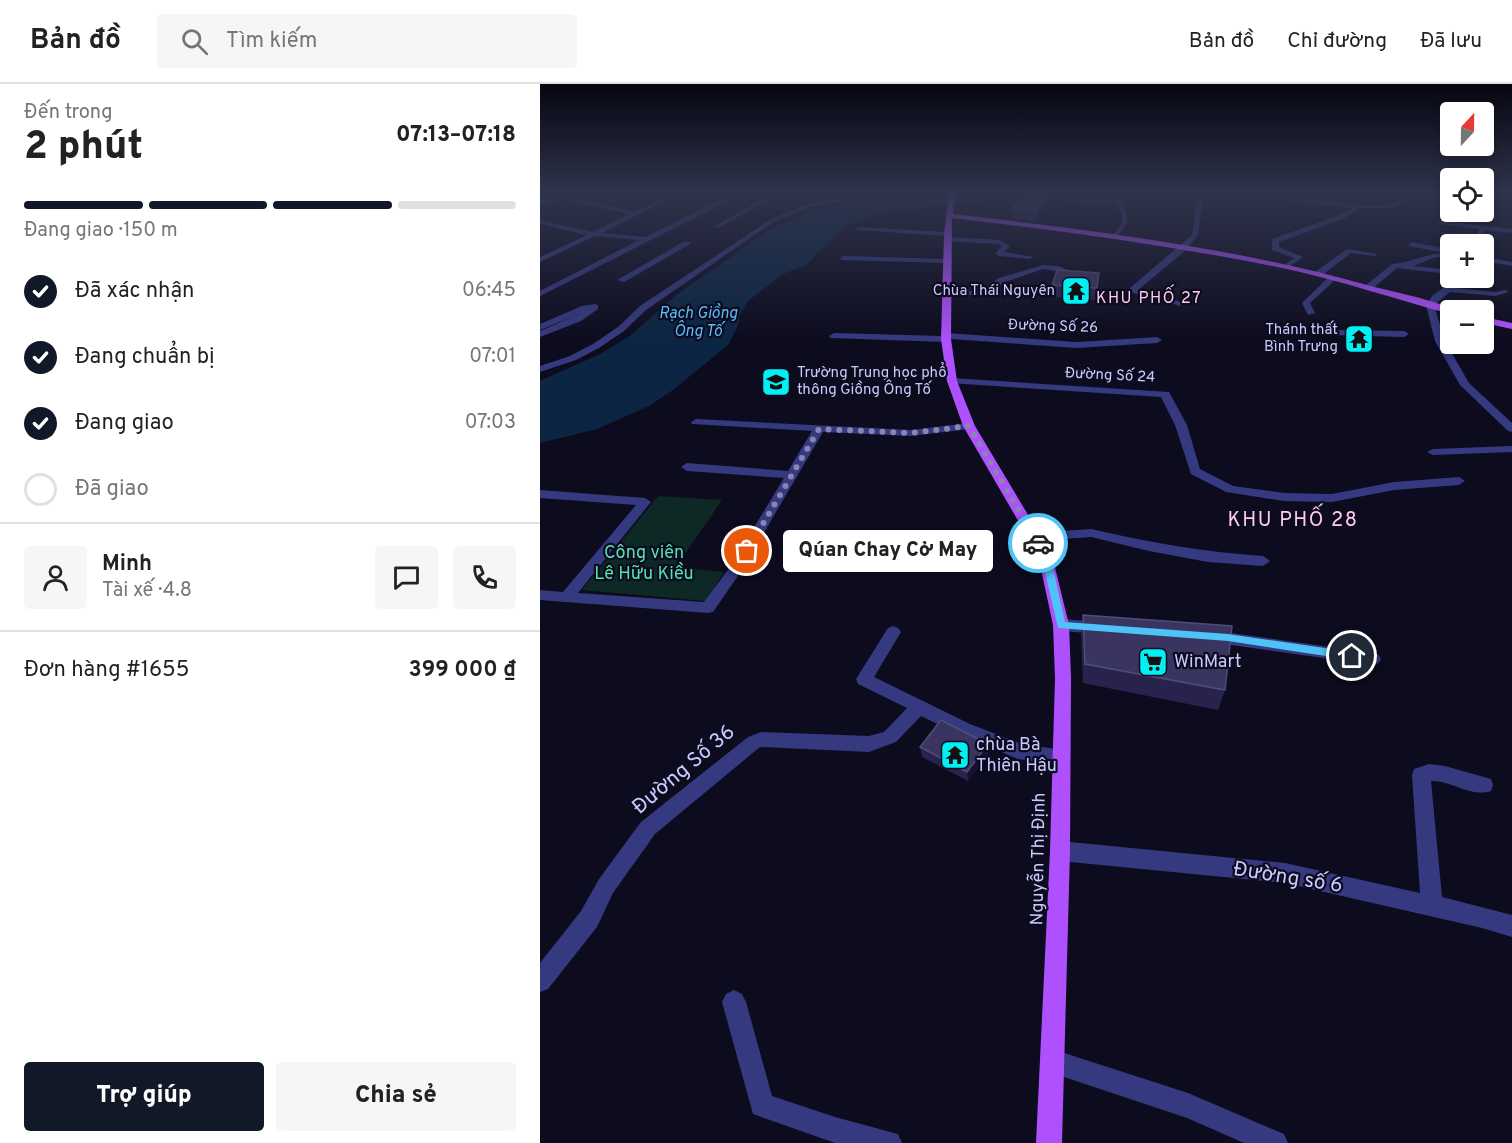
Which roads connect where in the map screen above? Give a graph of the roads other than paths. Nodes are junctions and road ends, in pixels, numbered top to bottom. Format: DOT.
graph roads {
  1 [pos="575,242"];
  2 [pos="641,242"];
  3 [pos="740,242"];
  4 [pos="947,242"];
  5 [pos="1001,242"];
  6 [pos="1148,242"];
  7 [pos="1188,242"];
  8 [pos="1275,242"];
  9 [pos="688,243"];
  10 [pos="1411,244"];
  11 [pos="1182,249"];
  12 [pos="1440,251"];
  13 [pos="1374,254"];
  14 [pos="1440,255"];
  15 [pos="615,256"];
  16 [pos="626,257"];
  17 [pos="1030,257"];
  18 [pos="636,258"];
  19 [pos="844,258"];
  20 [pos="540,260"];
  21 [pos="657,260"];
  22 [pos="948,261"];
  23 [pos="1494,261"];
  24 [pos="1512,264"];
  25 [pos="1404,266"];
  26 [pos="1286,267"];
  27 [pos="1067,271"];
  28 [pos="1440,271"];
  29 [pos="1318,274"];
  30 [pos="1332,279"];
  31 [pos="621,280"];
  32 [pos="1368,288"];
  33 [pos="1505,292"];
  34 [pos="946,293"];
  35 [pos="540,294"];
  36 [pos="1180,303"];
  37 [pos="1430,306"];
  38 [pos="1440,308"];
  39 [pos="1311,313"];
  40 [pos="1494,322"];
  41 [pos="1512,326"];
  42 [pos="540,327"];
  43 [pos="1332,333"];
  44 [pos="540,334"];
  45 [pos="1404,334"];
  46 [pos="834,336"];
  47 [pos="947,338"];
  48 [pos="1157,340"];
  49 [pos="540,369"];
  50 [pos="952,381"];
  51 [pos="696,422"];
  52 [pos="969,426"];
  53 [pos="819,429"];
  54 [pos="1512,429"];
  55 [pos="1512,449"];
  56 [pos="1433,452"];
  57 [pos="687,467"];
  58 [pos="791,475"];
  59 [pos="1459,481"];
  60 [pos="540,494"];
  61 [pos="1034,537"];
  62 [pos="1263,561"];
  63 [pos="540,595"];
  64 [pos="566,597"];
  65 [pos="1061,625"];
  66 [pos="1118,629"];
  67 [pos="893,632"];
  68 [pos="1196,635"];
  69 [pos="1373,659"];
  70 [pos="919,707"];
  71 [pos="1061,757"];
  72 [pos="1484,784"];
  73 [pos="1060,851"];
  74 [pos="1432,906"];
  75 [pos="1512,926"];
  76 [pos="540,981"];
  77 [pos="734,1002"];
  78 [pos="1052,1061"];
  79 [pos="889,1143"];
  80 [pos="1049,1143"];
  81 [pos="1275,1143"];
  1 -- 20 [label="street"];
  2 -- 15 [label="street"];
  3 -- 49 [label="street"];
  4 -- 22 [label="main road, Nguyễn Thị Định"];
  5 -- 17 [label="street"];
  6 -- 11 [label="main road"];
  7 -- 11 [label="street"];
  8 -- 26 [label="street"];
  9 -- 21 [label="street"];
  10 -- 12 [label="street"];
  11 -- 26 [label="main road"];
  11 -- 36 [label="street"];
  13 -- 29 [label="street"];
  14 -- 25 [label="street"];
  15 -- 16 [label="street"];
  15 -- 35 [label="street"];
  18 -- 21 [label="street"];
  19 -- 22 [label="street"];
  21 -- 31 [label="street"];
  22 -- 34 [label="main road, Nguyễn Thị Định"];
  23 -- 24 [label="street"];
  25 -- 28 [label="street"];
  25 -- 32 [label="street"];
  26 -- 29 [label="main road"];
  27 -- 34 [label="street"];
  29 -- 30 [label="main road"];
  30 -- 32 [label="main road"];
  30 -- 39 [label="street"];
  32 -- 37 [label="main road"];
  33 -- 37 [label="street"];
  34 -- 47 [label="main road, Nguyễn Thị Định"];
  37 -- 38 [label="main road"];
  37 -- 54 [label="street"];
  40 -- 41 [label="main road"];
  42 -- 44 [label="street"];
  43 -- 45 [label="street"];
  46 -- 47 [label="street, Đường Số 26"];
  47 -- 48 [label="street, Đường Số 26"];
  47 -- 50 [label="main road, Nguyễn Thị Định"];
  50 -- 52 [label="main road, Nguyễn Thị Định"];
  50 -- 59 [label="street, Đường Số 24"];
  51 -- 53 [label="street"];
  52 -- 53 [label="street"];
  52 -- 61 [label="main road, Nguyễn Thị Định"];
  53 -- 58 [label="street"];
  55 -- 56 [label="street"];
  57 -- 58 [label="street"];
  58 -- 64 [label="street"];
  60 -- 64 [label="street"];
  61 -- 62 [label="street"];
  61 -- 65 [label="main road, Nguyễn Thị Định"];
  63 -- 64 [label="street"];
  65 -- 66 [label="street"];
  65 -- 71 [label="main road, Nguyễn Thị Định"];
  67 -- 70 [label="street"];
  68 -- 69 [label="street"];
  70 -- 71 [label="street"];
  70 -- 76 [label="street, Đường Số 36"];
  71 -- 73 [label="main road, Nguyễn Thị Định"];
  72 -- 74 [label="street"];
  73 -- 74 [label="street, Đường số 6"];
  73 -- 78 [label="main road, Nguyễn Thị Định"];
  74 -- 75 [label="street, Đường số 6"];
  77 -- 79 [label="street"];
  78 -- 80 [label="main road, Nguyễn Thị Định"];
  78 -- 81 [label="street"];
}
